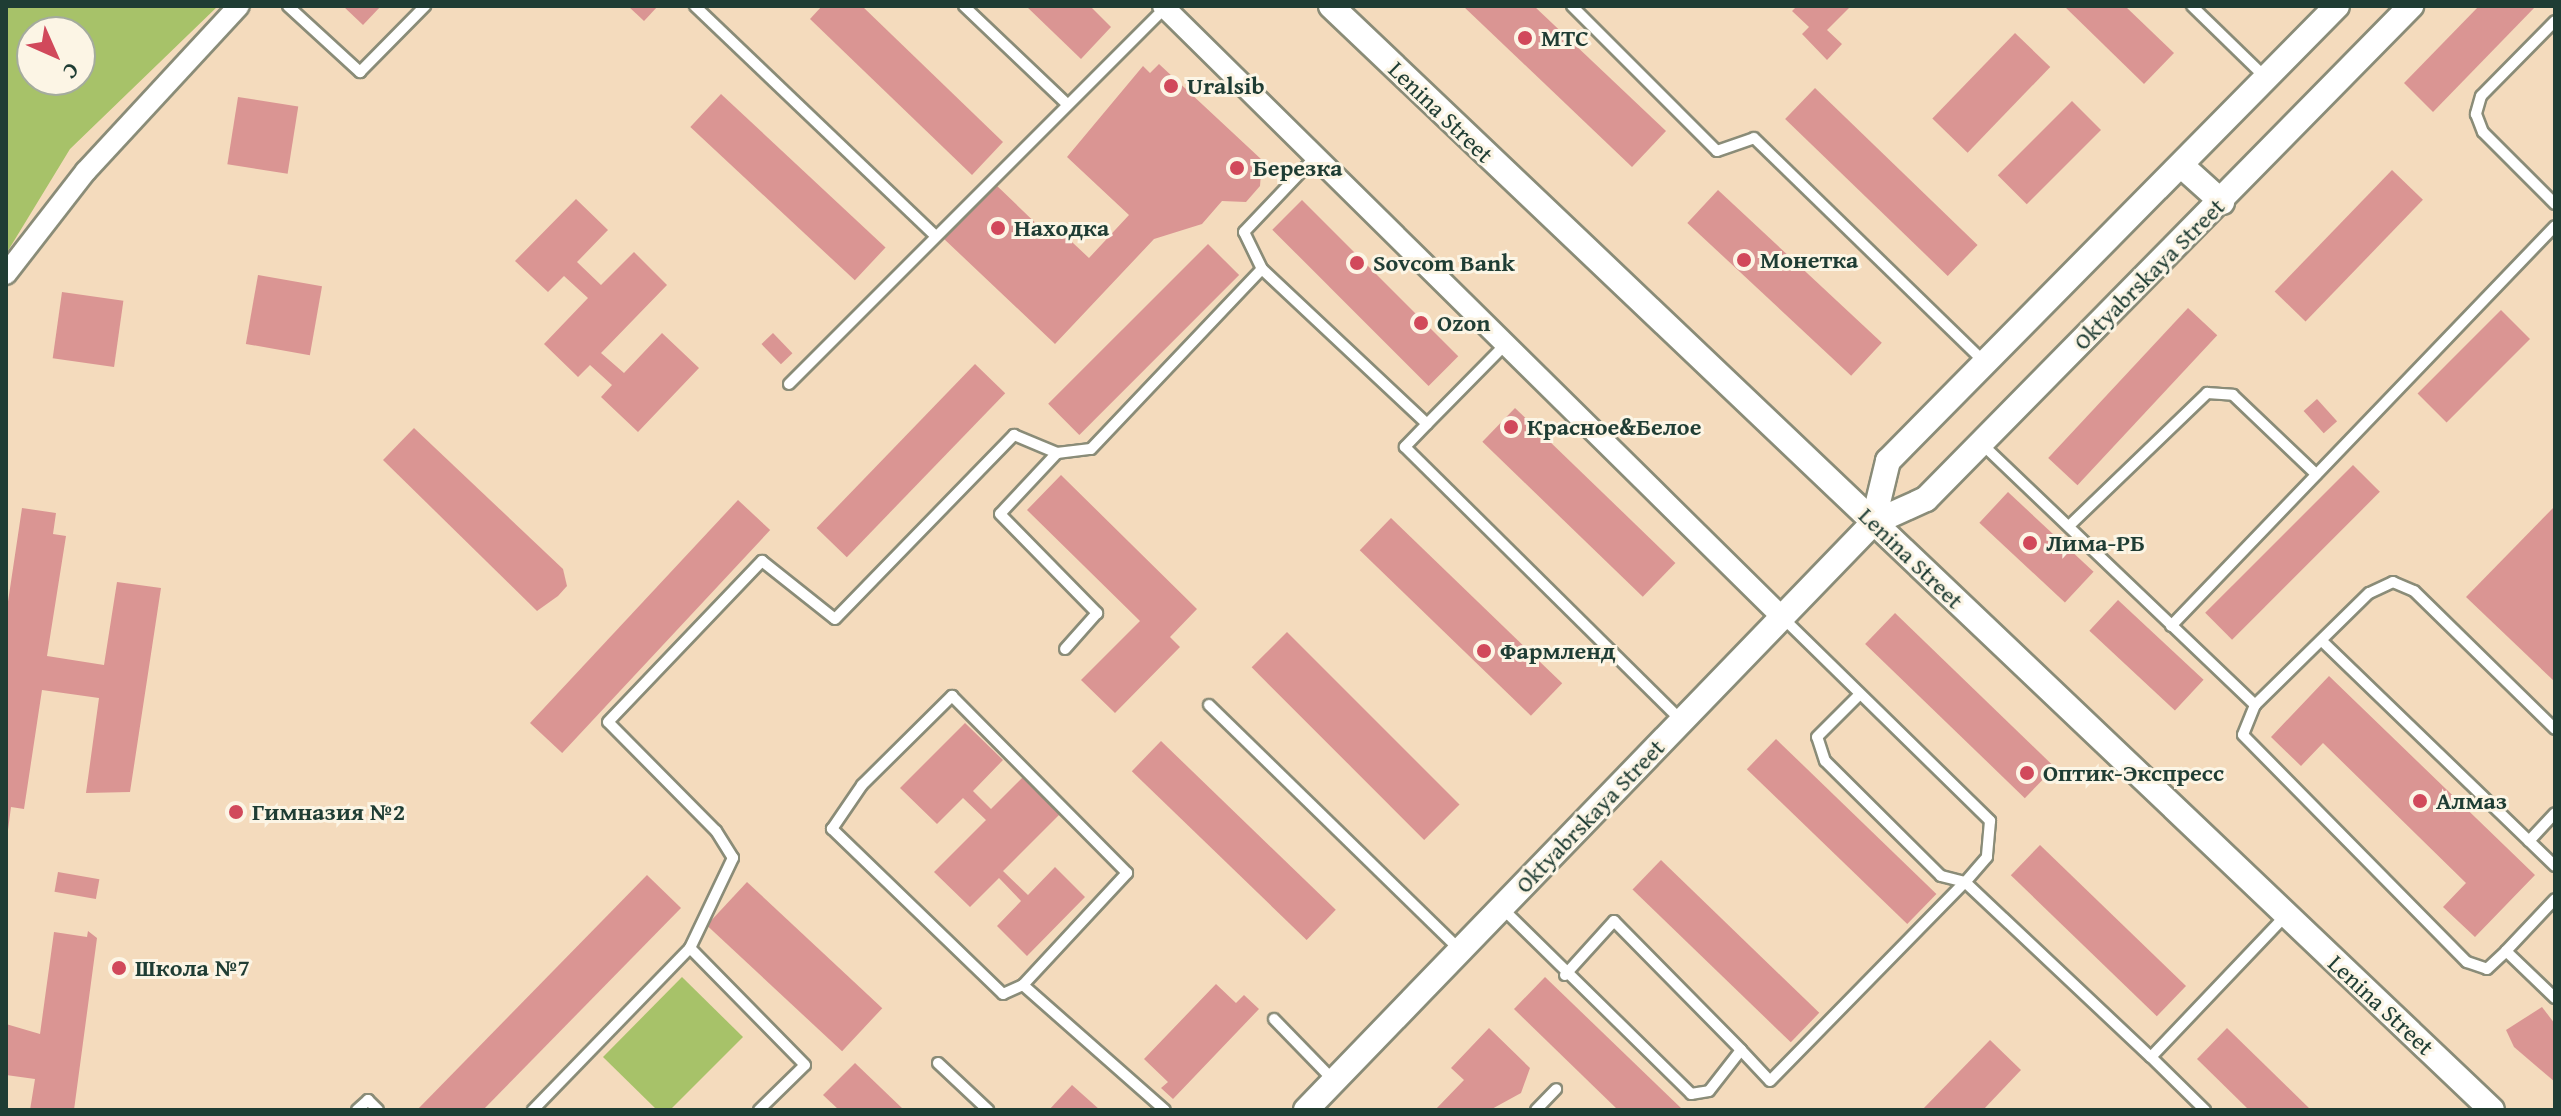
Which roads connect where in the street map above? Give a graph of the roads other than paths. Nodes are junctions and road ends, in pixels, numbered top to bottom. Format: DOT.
graph roads {
  1 [pos="239,6"];
  2 [pos="288,6"];
  3 [pos="425,6"];
  4 [pos="695,6"];
  5 [pos="964,6"];
  6 [pos="1331,6"];
  7 [pos="1572,6"];
  8 [pos="2192,6"];
  9 [pos="2337,6"];
  10 [pos="2411,6"];
  11 [pos="1164,7"];
  12 [pos="2555,21"];
  13 [pos="2266,78"];
  14 [pos="1067,104"];
  15 [pos="1316,156"];
  16 [pos="2182,166"];
  17 [pos="2222,202"];
  18 [pos="2555,204"];
  19 [pos="2555,226"];
  20 [pos="936,236"];
  21 [pos="1262,269"];
  22 [pos="6,274"];
  23 [pos="1507,343"];
  24 [pos="1985,364"];
  25 [pos="789,384"];
  26 [pos="1427,424"];
  27 [pos="1980,443"];
  28 [pos="1057,453"];
  29 [pos="2316,474"];
  30 [pos="1873,523"];
  31 [pos="2069,526"];
  32 [pos="1783,618"];
  33 [pos="2171,626"];
  34 [pos="2322,641"];
  35 [pos="1065,649"];
  36 [pos="1858,696"];
  37 [pos="1209,705"];
  38 [pos="2255,705"];
  39 [pos="1682,721"];
  40 [pos="2555,729"];
  41 [pos="2555,813"];
  42 [pos="2529,841"];
  43 [pos="2555,866"];
  44 [pos="1965,882"];
  45 [pos="2555,899"];
  46 [pos="1502,907"];
  47 [pos="2286,915"];
  48 [pos="690,948"];
  49 [pos="1460,950"];
  50 [pos="2506,951"];
  51 [pos="1565,975"];
  52 [pos="1023,985"];
  53 [pos="2555,998"];
  54 [pos="1274,1019"];
  55 [pos="1741,1050"];
  56 [pos="2151,1057"];
  57 [pos="938,1063"];
  58 [pos="1334,1081"];
  59 [pos="1556,1089"];
  60 [pos="357,1110"];
  61 [pos="378,1110"];
  62 [pos="533,1110"];
  63 [pos="759,1110"];
  64 [pos="988,1110"];
  65 [pos="1165,1110"];
  66 [pos="1306,1110"];
  67 [pos="1536,1110"];
  68 [pos="2205,1110"];
  69 [pos="2492,1110"];
  1 -- 22 [label="street"];
  2 -- 3 [label="lane"];
  4 -- 20 [label="lane"];
  5 -- 14 [label="lane"];
  6 -- 30 [label="street, Lenina Street"];
  7 -- 24 [label="lane"];
  8 -- 13 [label="lane"];
  9 -- 13 [label="street, Oktyabrskaya Street"];
  10 -- 17 [label="street, Oktyabrskaya Street"];
  11 -- 14 [label="lane"];
  11 -- 15 [label="street"];
  12 -- 18 [label="lane"];
  13 -- 16 [label="street, Oktyabrskaya Street"];
  14 -- 20 [label="lane"];
  15 -- 21 [label="lane"];
  15 -- 23 [label="street"];
  16 -- 17 [label="street"];
  16 -- 24 [label="street, Oktyabrskaya Street"];
  17 -- 27 [label="street, Oktyabrskaya Street"];
  19 -- 29 [label="lane"];
  20 -- 25 [label="lane"];
  21 -- 26 [label="lane"];
  21 -- 28 [label="lane"];
  23 -- 26 [label="lane"];
  23 -- 32 [label="street"];
  24 -- 30 [label="street, Oktyabrskaya Street"];
  26 -- 39 [label="lane"];
  27 -- 30 [label="street, Oktyabrskaya Street"];
  27 -- 31 [label="lane"];
  28 -- 35 [label="lane"];
  28 -- 48 [label="lane"];
  29 -- 31 [label="lane"];
  29 -- 33 [label="lane"];
  30 -- 32 [label="street, Oktyabrskaya Street"];
  30 -- 47 [label="street, Lenina Street"];
  31 -- 33 [label="lane"];
  32 -- 36 [label="lane"];
  32 -- 39 [label="street, Oktyabrskaya Street"];
  33 -- 38 [label="lane"];
  34 -- 38 [label="lane"];
  34 -- 40 [label="lane"];
  34 -- 42 [label="lane"];
  36 -- 44 [label="lane"];
  36 -- 44 [label="lane"];
  37 -- 49 [label="lane"];
  38 -- 50 [label="lane"];
  39 -- 46 [label="street, Oktyabrskaya Street"];
  41 -- 42 [label="lane"];
  42 -- 43 [label="lane"];
  44 -- 55 [label="lane"];
  44 -- 56 [label="lane"];
  45 -- 50 [label="lane"];
  46 -- 49 [label="street, Oktyabrskaya Street"];
  46 -- 51 [label="lane"];
  47 -- 56 [label="lane"];
  47 -- 69 [label="street, Lenina Street"];
  48 -- 62 [label="lane"];
  48 -- 63 [label="lane"];
  49 -- 58 [label="street, Oktyabrskaya Street"];
  50 -- 53 [label="lane"];
  51 -- 55 [label="lane"];
  51 -- 55 [label="lane"];
  52 -- 52 [label="lane"];
  52 -- 65 [label="lane"];
  54 -- 58 [label="lane"];
  56 -- 68 [label="lane"];
  57 -- 64 [label="lane"];
  58 -- 66 [label="street, Oktyabrskaya Street"];
  59 -- 67 [label="lane"];
  60 -- 61 [label="lane"];
}
